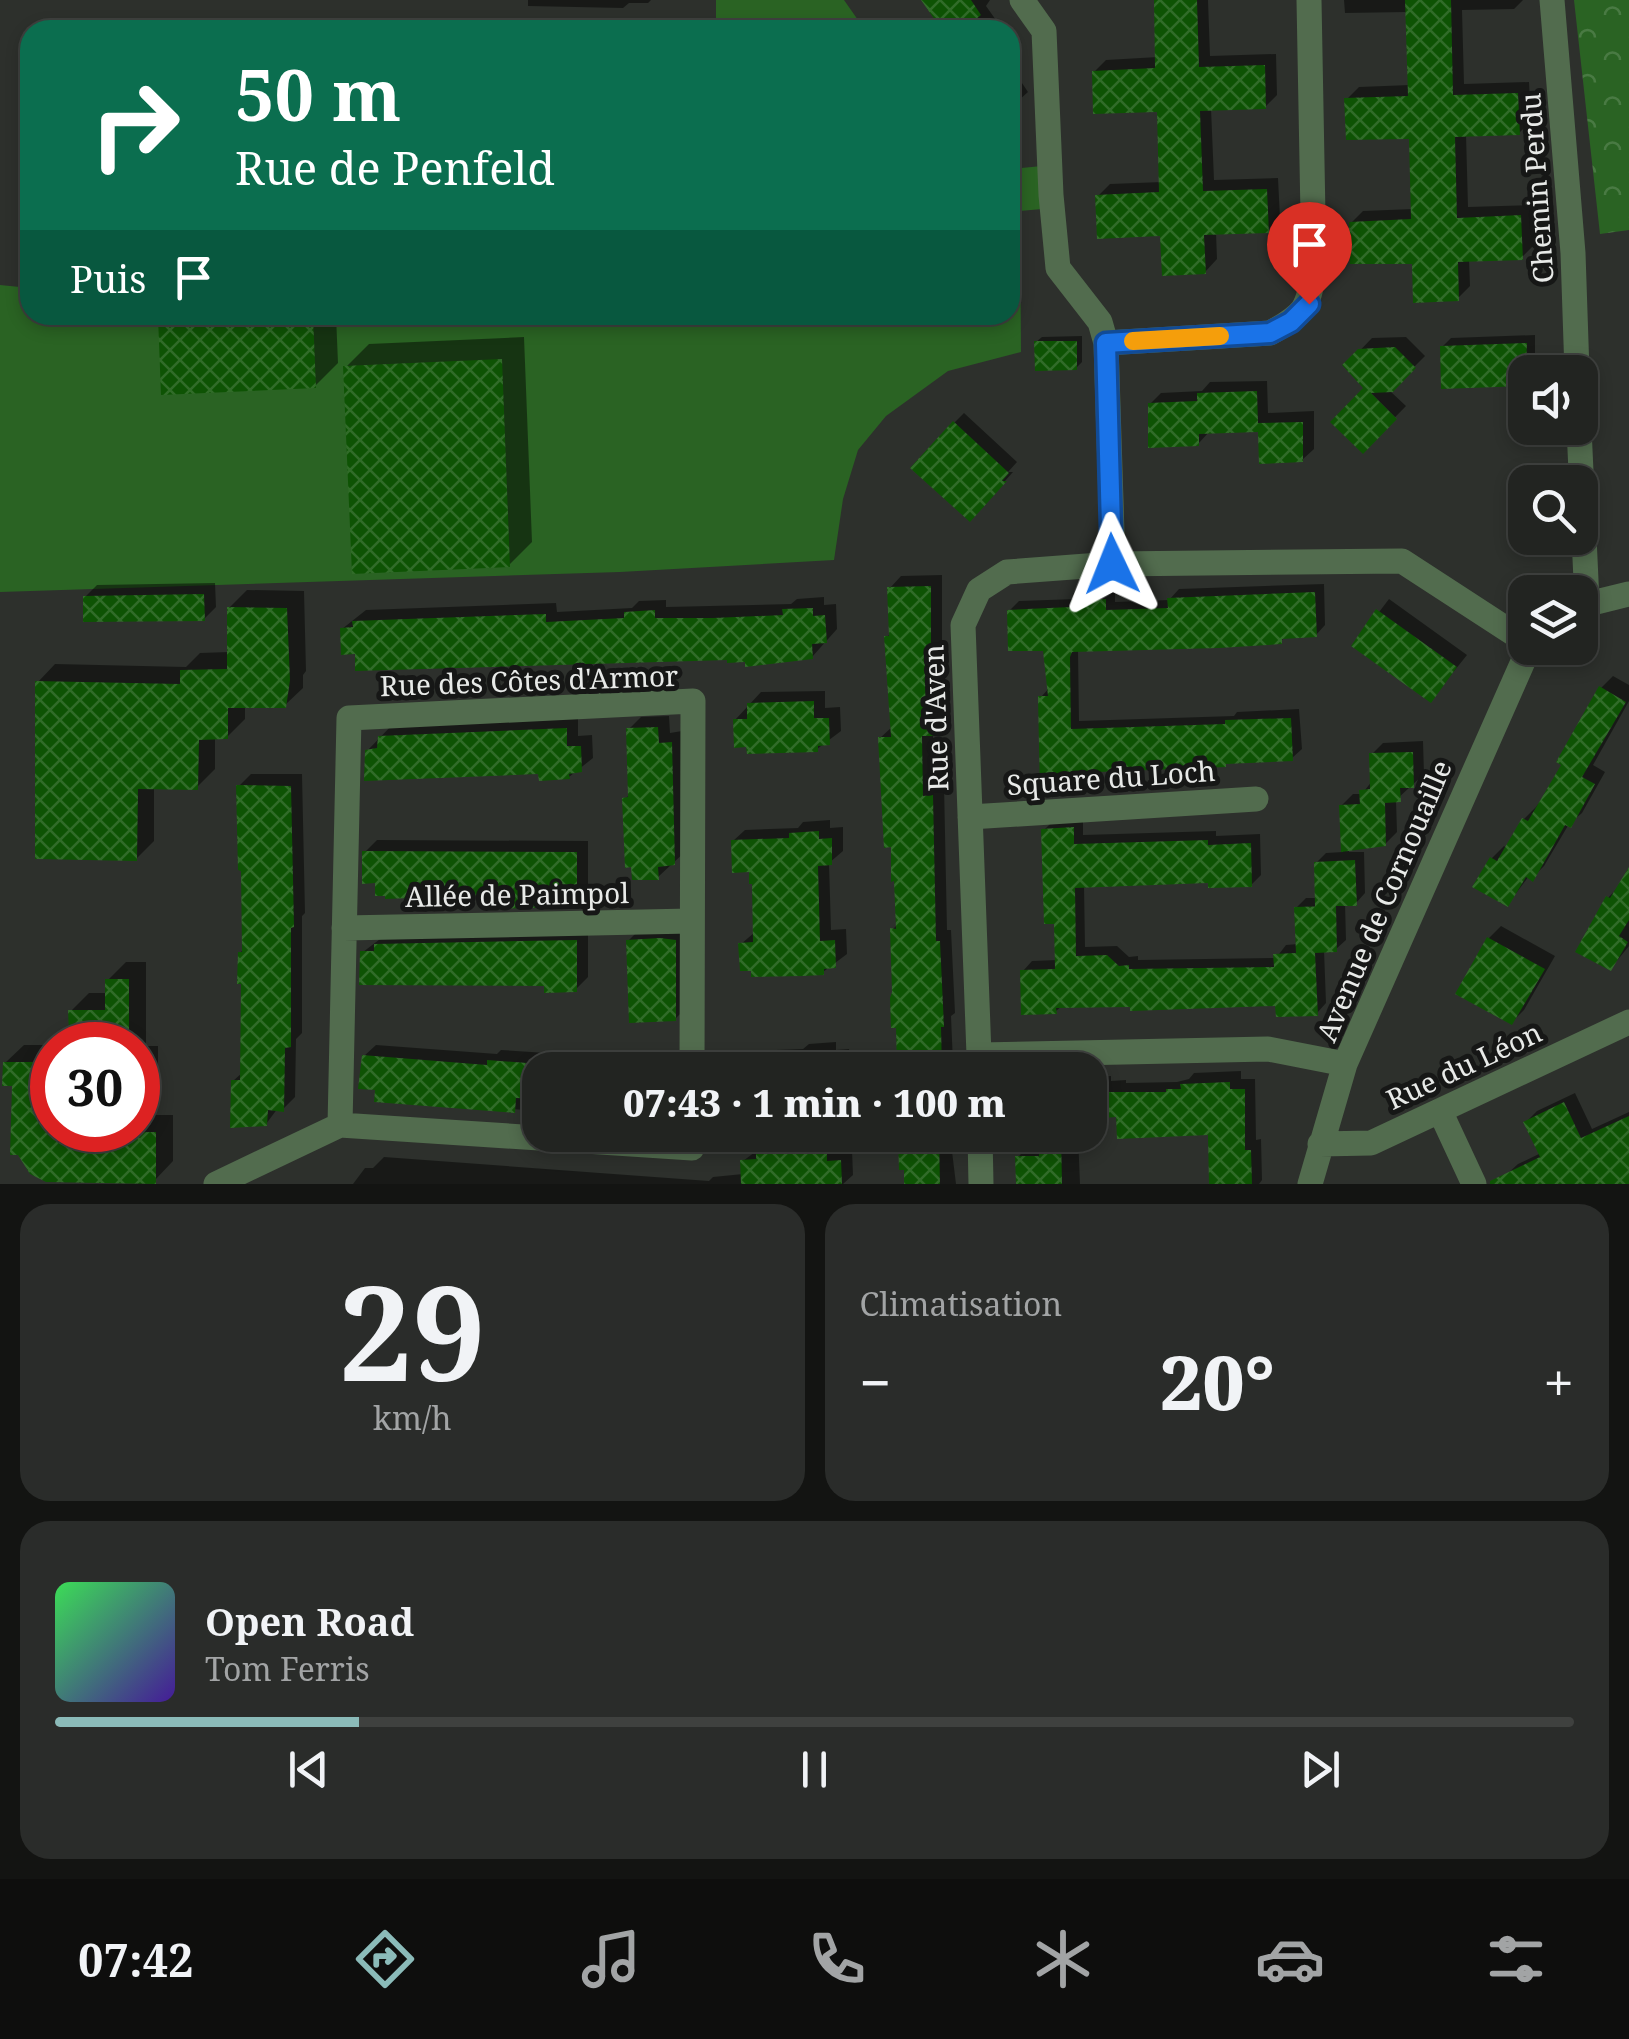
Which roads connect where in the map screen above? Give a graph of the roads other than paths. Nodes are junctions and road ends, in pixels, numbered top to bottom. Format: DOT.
graph roads {
  1 [pos="1022,0"];
  2 [pos="1310,0"];
  3 [pos="1552,0"];
  4 [pos="1106,343"];
  5 [pos="1577,355"];
  6 [pos="1579,445"];
  7 [pos="1112,564"];
  8 [pos="1583,575"];
  9 [pos="1629,594"];
  10 [pos="1598,601"];
  11 [pos="1508,629"];
  12 [pos="1521,665"];
  13 [pos="1256,799"];
  14 [pos="970,818"];
  15 [pos="691,921"];
  16 [pos="344,928"];
  17 [pos="1629,1022"];
  18 [pos="692,1052"];
  19 [pos="979,1052"];
  20 [pos="1107,1056"];
  21 [pos="1345,1064"];
  22 [pos="1440,1111"];
  23 [pos="340,1124"];
  24 [pos="522,1136"];
  25 [pos="1320,1144"];
  26 [pos="980,1152"];
  27 [pos="216,1184"];
  28 [pos="981,1184"];
  29 [pos="1310,1184"];
  30 [pos="1474,1184"];
  1 -- 4 [label="street"];
  2 -- 4 [label="street"];
  3 -- 5 [label="street, Chemin Perdu"];
  4 -- 7 [label="street"];
  6 -- 8 [label="street"];
  7 -- 11 [label="street, Rue d'Aven"];
  7 -- 14 [label="street, Rue d'Aven"];
  9 -- 10 [label="street"];
  12 -- 21 [label="street, Avenue de Cornouaille"];
  13 -- 14 [label="street, Square du Loch"];
  14 -- 19 [label="street, Rue d'Aven"];
  15 -- 16 [label="street, Allée de Paimpol"];
  15 -- 16 [label="street, Rue des Côtes d'Armor"];
  15 -- 18 [label="street, Rue des Côtes d'Armor"];
  16 -- 23 [label="street, Rue des Côtes d'Armor"];
  17 -- 22 [label="street, Rue du Léon"];
  20 -- 21 [label="street, Rue d'Aven"];
  21 -- 25 [label="street, Avenue de Cornouaille"];
  22 -- 25 [label="street, Rue du Léon"];
  22 -- 30 [label="street"];
  23 -- 24 [label="street"];
  23 -- 27 [label="street"];
  25 -- 29 [label="street, Avenue de Cornouaille"];
  26 -- 28 [label="street"];
}
